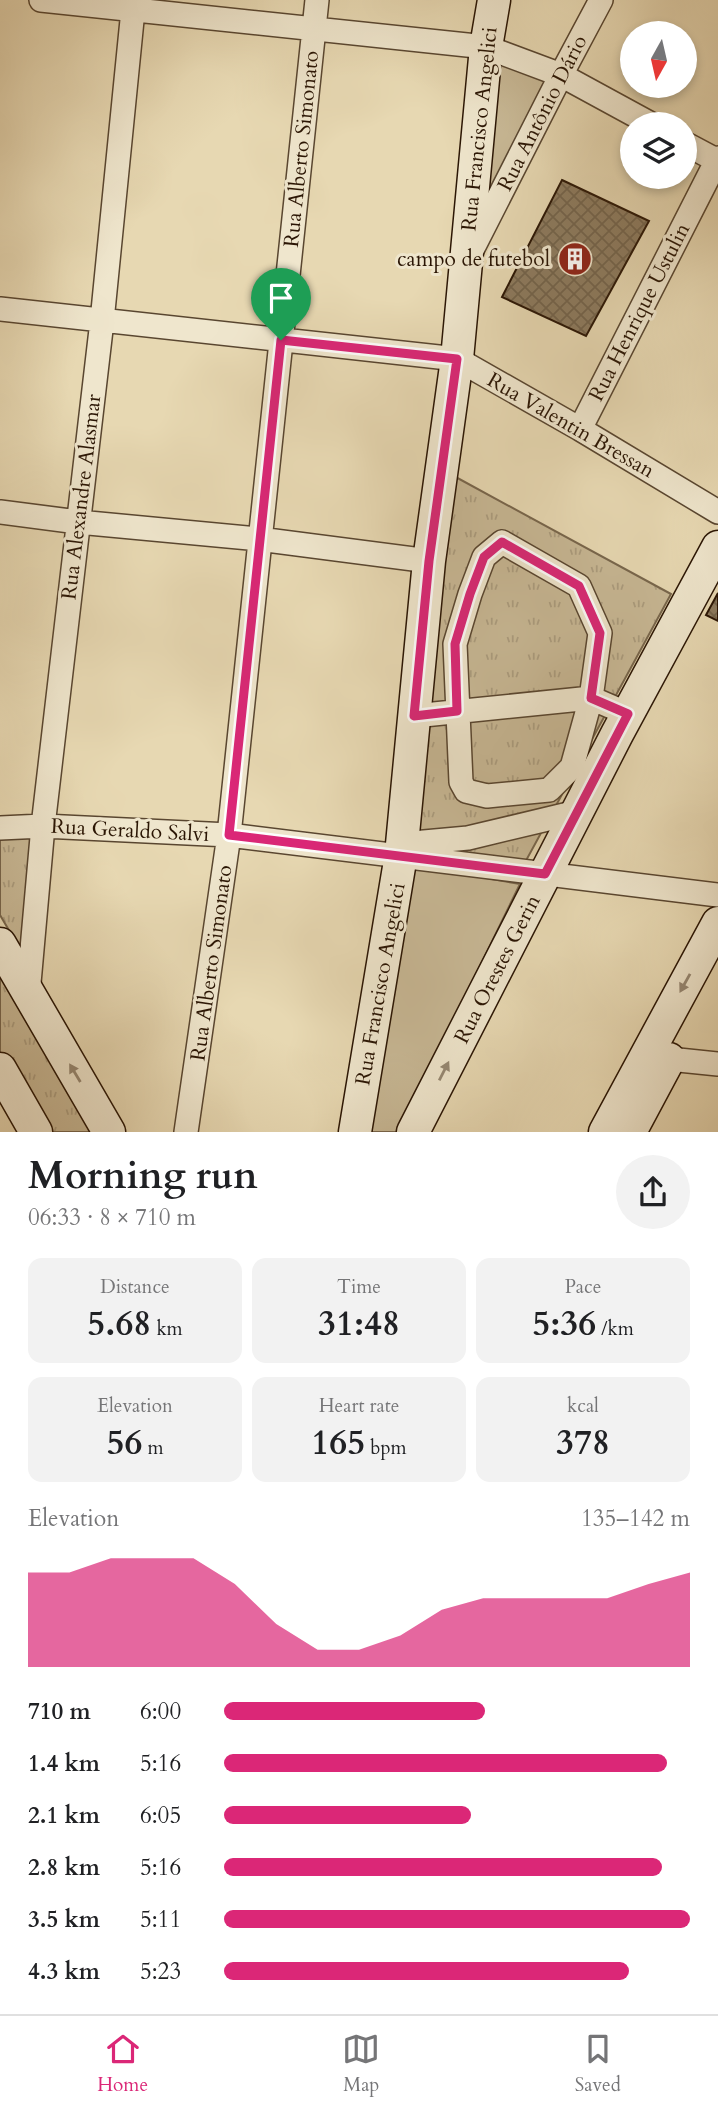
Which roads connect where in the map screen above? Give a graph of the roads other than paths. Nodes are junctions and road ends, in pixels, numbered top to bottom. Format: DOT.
graph roads {
  1 [pos="41,0"];
  2 [pos="317,0"];
  3 [pos="494,0"];
  4 [pos="601,0"];
  5 [pos="133,4"];
  6 [pos="313,29"];
  7 [pos="486,47"];
  8 [pos="561,75"];
  9 [pos="629,112"];
  10 [pos="697,150"];
  11 [pos="718,160"];
  12 [pos="465,264"];
  13 [pos="0,309"];
  14 [pos="102,321"];
  15 [pos="281,340"];
  16 [pos="457,359"];
  17 [pos="580,429"];
  18 [pos="0,512"];
  19 [pos="718,512"];
  20 [pos="78,522"];
  21 [pos="259,539"];
  22 [pos="718,547"];
  23 [pos="429,561"];
  24 [pos="591,698"];
  25 [pos="457,711"];
  26 [pos="628,714"];
  27 [pos="414,716"];
  28 [pos="577,812"];
  29 [pos="43,826"];
  30 [pos="0,828"];
  31 [pos="229,835"];
  32 [pos="402,850"];
  33 [pos="545,864"];
  34 [pos="718,895"];
  35 [pos="718,923"];
  36 [pos="0,944"];
  37 [pos="718,968"];
  38 [pos="28,994"];
  39 [pos="669,1059"];
  40 [pos="718,1065"];
  41 [pos="0,1069"];
  42 [pos="36,1132"];
  43 [pos="109,1132"];
  44 [pos="186,1132"];
  45 [pos="355,1132"];
  46 [pos="413,1132"];
  47 [pos="605,1132"];
  48 [pos="631,1132"];
  1 -- 5 [label="street"];
  2 -- 6 [label="street, Rua Alberto Simonato"];
  3 -- 7 [label="street, Rua Francisco Angelici"];
  4 -- 8 [label="street, Rua Antônio Dário"];
  5 -- 6 [label="street"];
  5 -- 14 [label="street, Rua Alexandre Alasmar"];
  6 -- 7 [label="street"];
  6 -- 15 [label="street, Rua Alberto Simonato"];
  7 -- 8 [label="street"];
  7 -- 12 [label="street, Rua Francisco Angelici"];
  8 -- 9 [label="street"];
  8 -- 12 [label="street, Rua Antônio Dário"];
  10 -- 11 [label="street"];
  11 -- 17 [label="street, Rua Henrique Ustulin"];
  12 -- 16 [label="street, Rua Francisco Angelici"];
  13 -- 14 [label="street, Rua Valentin Bressan"];
  14 -- 15 [label="street, Rua Valentin Bressan"];
  14 -- 20 [label="street, Rua Alexandre Alasmar"];
  15 -- 16 [label="street, Rua Valentin Bressan"];
  15 -- 21 [label="street, Rua Alberto Simonato"];
  16 -- 17 [label="street, Rua Valentin Bressan"];
  16 -- 23 [label="street, Rua Francisco Angelici"];
  17 -- 19 [label="street, Rua Valentin Bressan"];
  18 -- 20 [label="street"];
  20 -- 21 [label="street"];
  20 -- 29 [label="street, Rua Alexandre Alasmar"];
  21 -- 23 [label="street"];
  21 -- 31 [label="street, Rua Alberto Simonato"];
  22 -- 26 [label="street, Rua Orestes Gerin"];
  23 -- 27 [label="street, Rua Francisco Angelici"];
  24 -- 25 [label="street"];
  24 -- 25 [label="street"];
  24 -- 25 [label="street"];
  24 -- 26 [label="street"];
  25 -- 27 [label="street"];
  26 -- 28 [label="street, Rua Orestes Gerin"];
  27 -- 32 [label="street, Rua Francisco Angelici"];
  28 -- 32 [label="street"];
  28 -- 33 [label="street, Rua Orestes Gerin"];
  29 -- 30 [label="street, Rua Geraldo Salvi"];
  29 -- 31 [label="street, Rua Geraldo Salvi"];
  29 -- 38 [label="street, Rua Alexandre Alasmar"];
  31 -- 32 [label="street, Rua Geraldo Salvi"];
  31 -- 44 [label="street, Rua Alberto Simonato"];
  32 -- 33 [label="street"];
  32 -- 45 [label="street, Rua Francisco Angelici"];
  33 -- 34 [label="street"];
  46 -- 33 [label="street, Rua Orestes Gerin, one-way"];
  35 -- 47 [label="street, one-way"];
  36 -- 38 [label="street"];
  37 -- 39 [label="street"];
  43 -- 38 [label="street, one-way"];
  39 -- 40 [label="street"];
  39 -- 48 [label="street"];
  41 -- 42 [label="street"];
}
